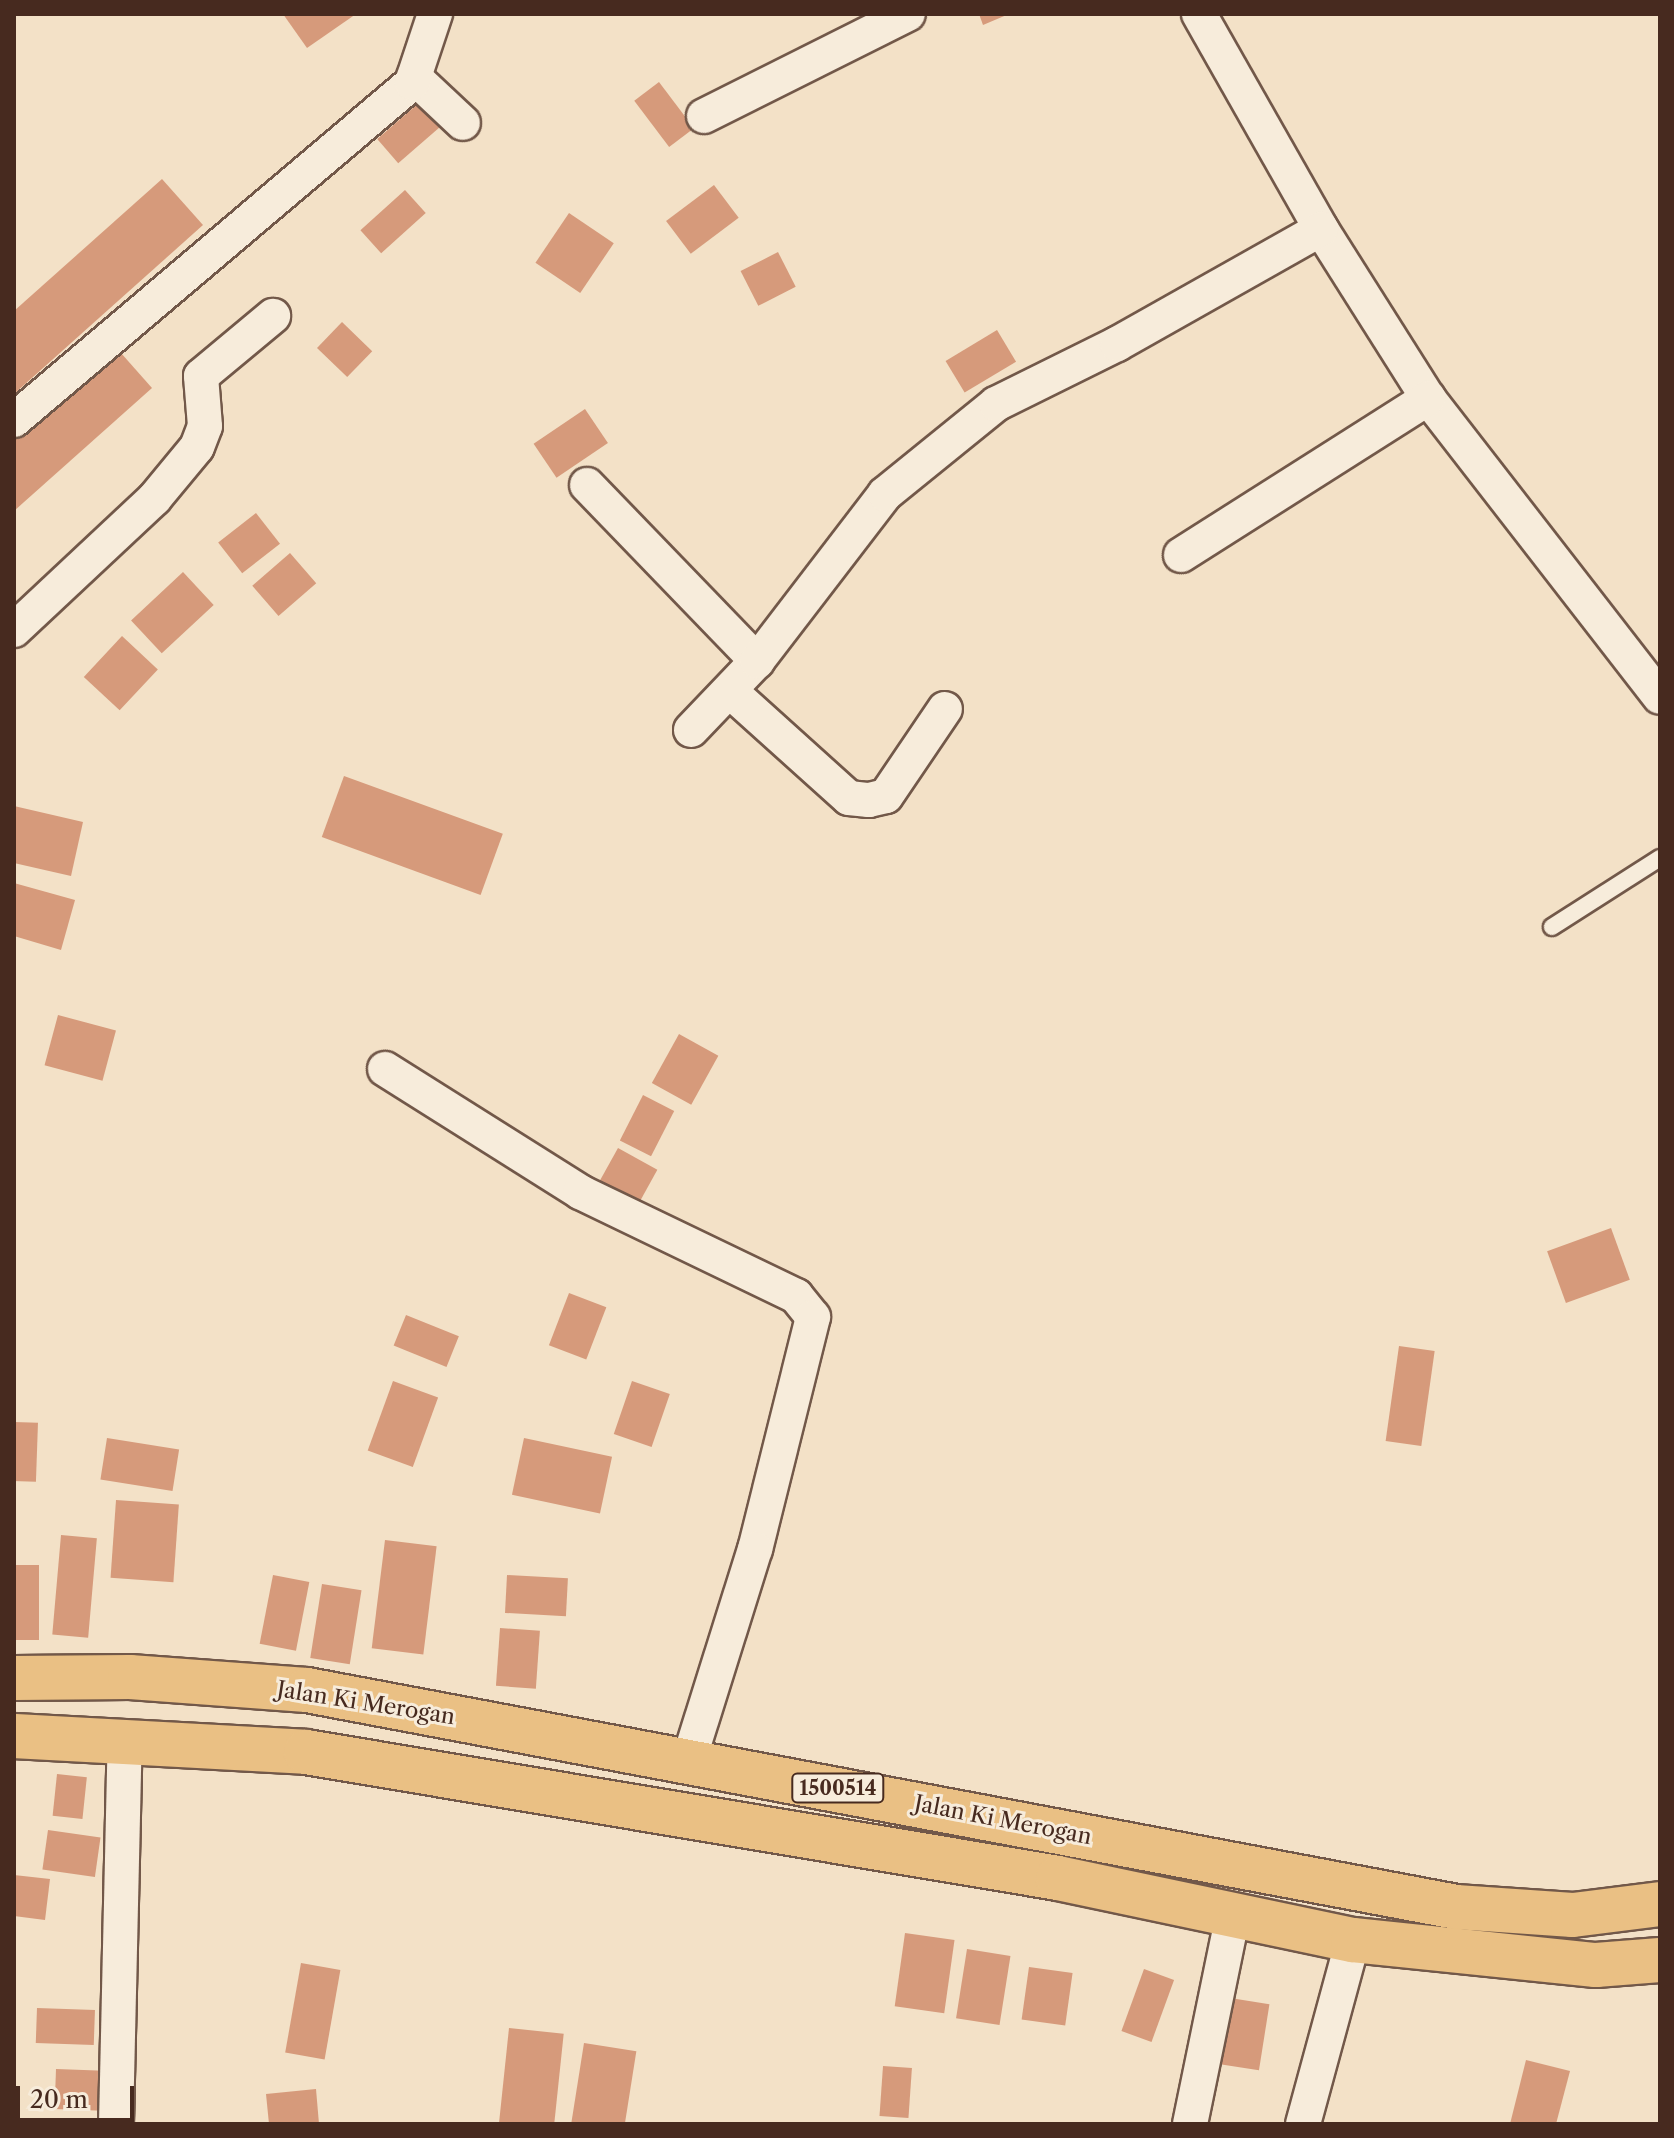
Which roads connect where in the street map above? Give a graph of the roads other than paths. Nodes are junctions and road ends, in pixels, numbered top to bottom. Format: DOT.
graph roads {
  1 [pos="435,14"];
  2 [pos="908,14"];
  3 [pos="1199,14"];
  4 [pos="414,77"];
  5 [pos="704,116"];
  6 [pos="463,123"];
  7 [pos="1321,229"];
  8 [pos="273,316"];
  9 [pos="1428,398"];
  10 [pos="14,420"];
  11 [pos="587,485"];
  12 [pos="1181,555"];
  13 [pos="14,630"];
  14 [pos="757,661"];
  15 [pos="730,691"];
  16 [pos="1660,697"];
  17 [pos="945,709"];
  18 [pos="691,730"];
  19 [pos="1660,858"];
  20 [pos="1552,927"];
  21 [pos="385,1069"];
  22 [pos="14,1678"];
  23 [pos="439,1714"];
  24 [pos="14,1736"];
  25 [pos="125,1739"];
  26 [pos="689,1760"];
  27 [pos="438,1771"];
  28 [pos="1660,1904"];
  29 [pos="1233,1915"];
  30 [pos="1353,1940"];
  31 [pos="1660,1960"];
  32 [pos="116,2124"];
  33 [pos="1190,2124"];
  34 [pos="1303,2124"];
  1 -- 4 [label="street"];
  2 -- 5 [label="street"];
  3 -- 7 [label="street"];
  4 -- 6 [label="street"];
  4 -- 10 [label="street"];
  7 -- 9 [label="street"];
  7 -- 14 [label="street"];
  8 -- 13 [label="street"];
  9 -- 12 [label="street"];
  9 -- 16 [label="street"];
  11 -- 14 [label="street"];
  14 -- 15 [label="street"];
  15 -- 17 [label="street"];
  15 -- 18 [label="street"];
  19 -- 20 [label="lane"];
  21 -- 26 [label="street"];
  22 -- 23 [label="highway, Jalan Ki Merogan / 1500514"];
  23 -- 26 [label="highway, Jalan Ki Merogan / 1500514"];
  23 -- 27 [label="highway"];
  24 -- 25 [label="highway, 1500514"];
  25 -- 27 [label="highway, 1500514"];
  25 -- 32 [label="street"];
  26 -- 28 [label="highway, Jalan Ki Merogan / 1500514"];
  27 -- 29 [label="highway, 1500514"];
  29 -- 30 [label="highway, 1500514"];
  29 -- 33 [label="street"];
  30 -- 31 [label="highway, 1500514"];
  30 -- 34 [label="street"];
}
